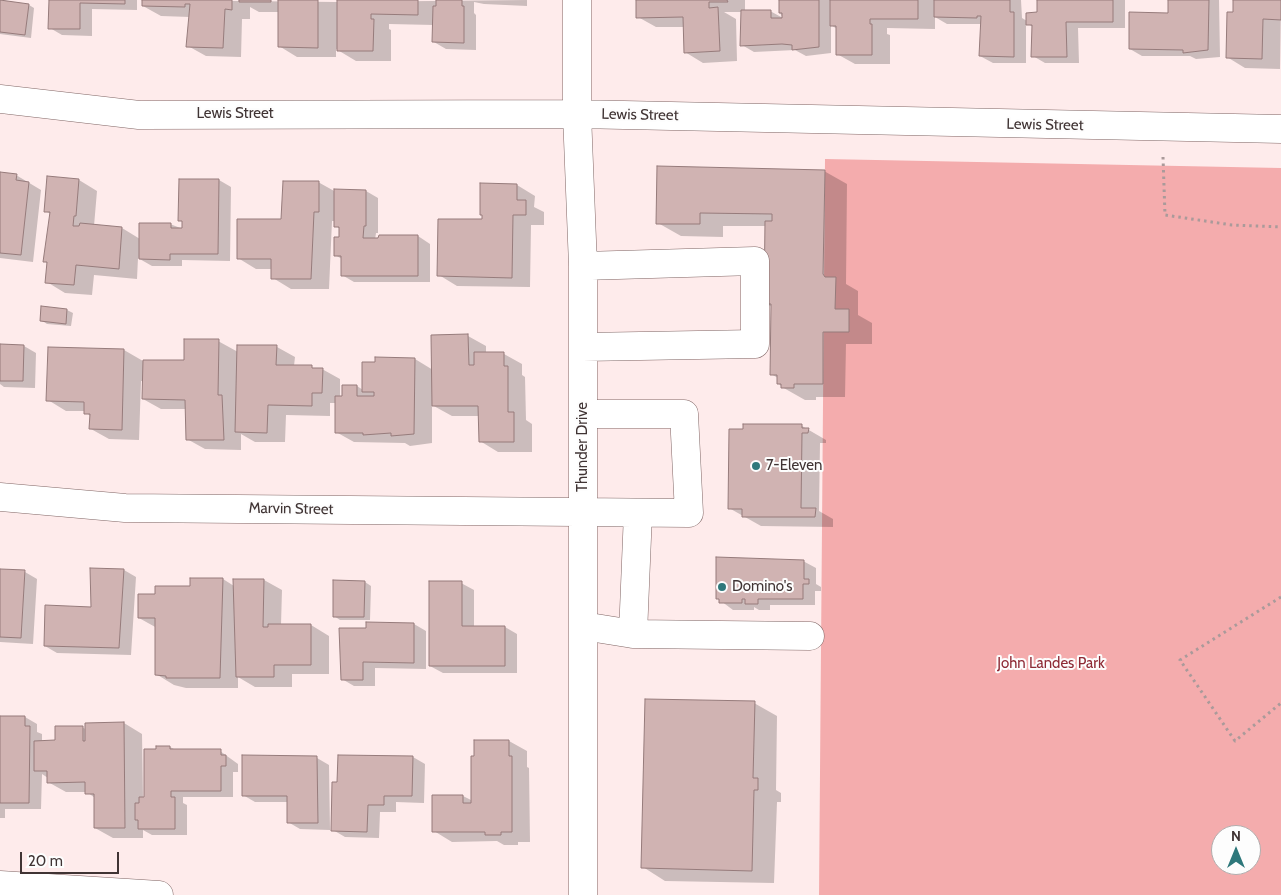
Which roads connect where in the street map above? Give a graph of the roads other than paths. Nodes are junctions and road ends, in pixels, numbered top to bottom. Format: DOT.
graph roads {
  1 [pos="577,0"];
  2 [pos="0,99"];
  3 [pos="577,114"];
  4 [pos="1281,129"];
  5 [pos="583,266"];
  6 [pos="583,347"];
  7 [pos="583,414"];
  8 [pos="0,497"];
  9 [pos="583,512"];
  10 [pos="638,513"];
  11 [pos="583,626"];
  12 [pos="633,634"];
  13 [pos="810,636"];
  14 [pos="0,884"];
  15 [pos="159,895"];
  16 [pos="583,895"];
  1 -- 3 [label="street, Thunder Drive"];
  2 -- 3 [label="street, Lewis Street"];
  3 -- 4 [label="street, Lewis Street"];
  3 -- 5 [label="street, Thunder Drive"];
  5 -- 6 [label="street, Thunder Drive"];
  5 -- 6 [label="street"];
  6 -- 7 [label="street, Thunder Drive"];
  7 -- 9 [label="street, Thunder Drive"];
  7 -- 10 [label="street, Marvin Street"];
  8 -- 9 [label="street, Marvin Street"];
  9 -- 10 [label="street, Marvin Street"];
  9 -- 11 [label="street, Thunder Drive"];
  10 -- 12 [label="street"];
  11 -- 12 [label="street"];
  11 -- 16 [label="street, Thunder Drive"];
  12 -- 13 [label="street"];
  14 -- 15 [label="street"];
}
